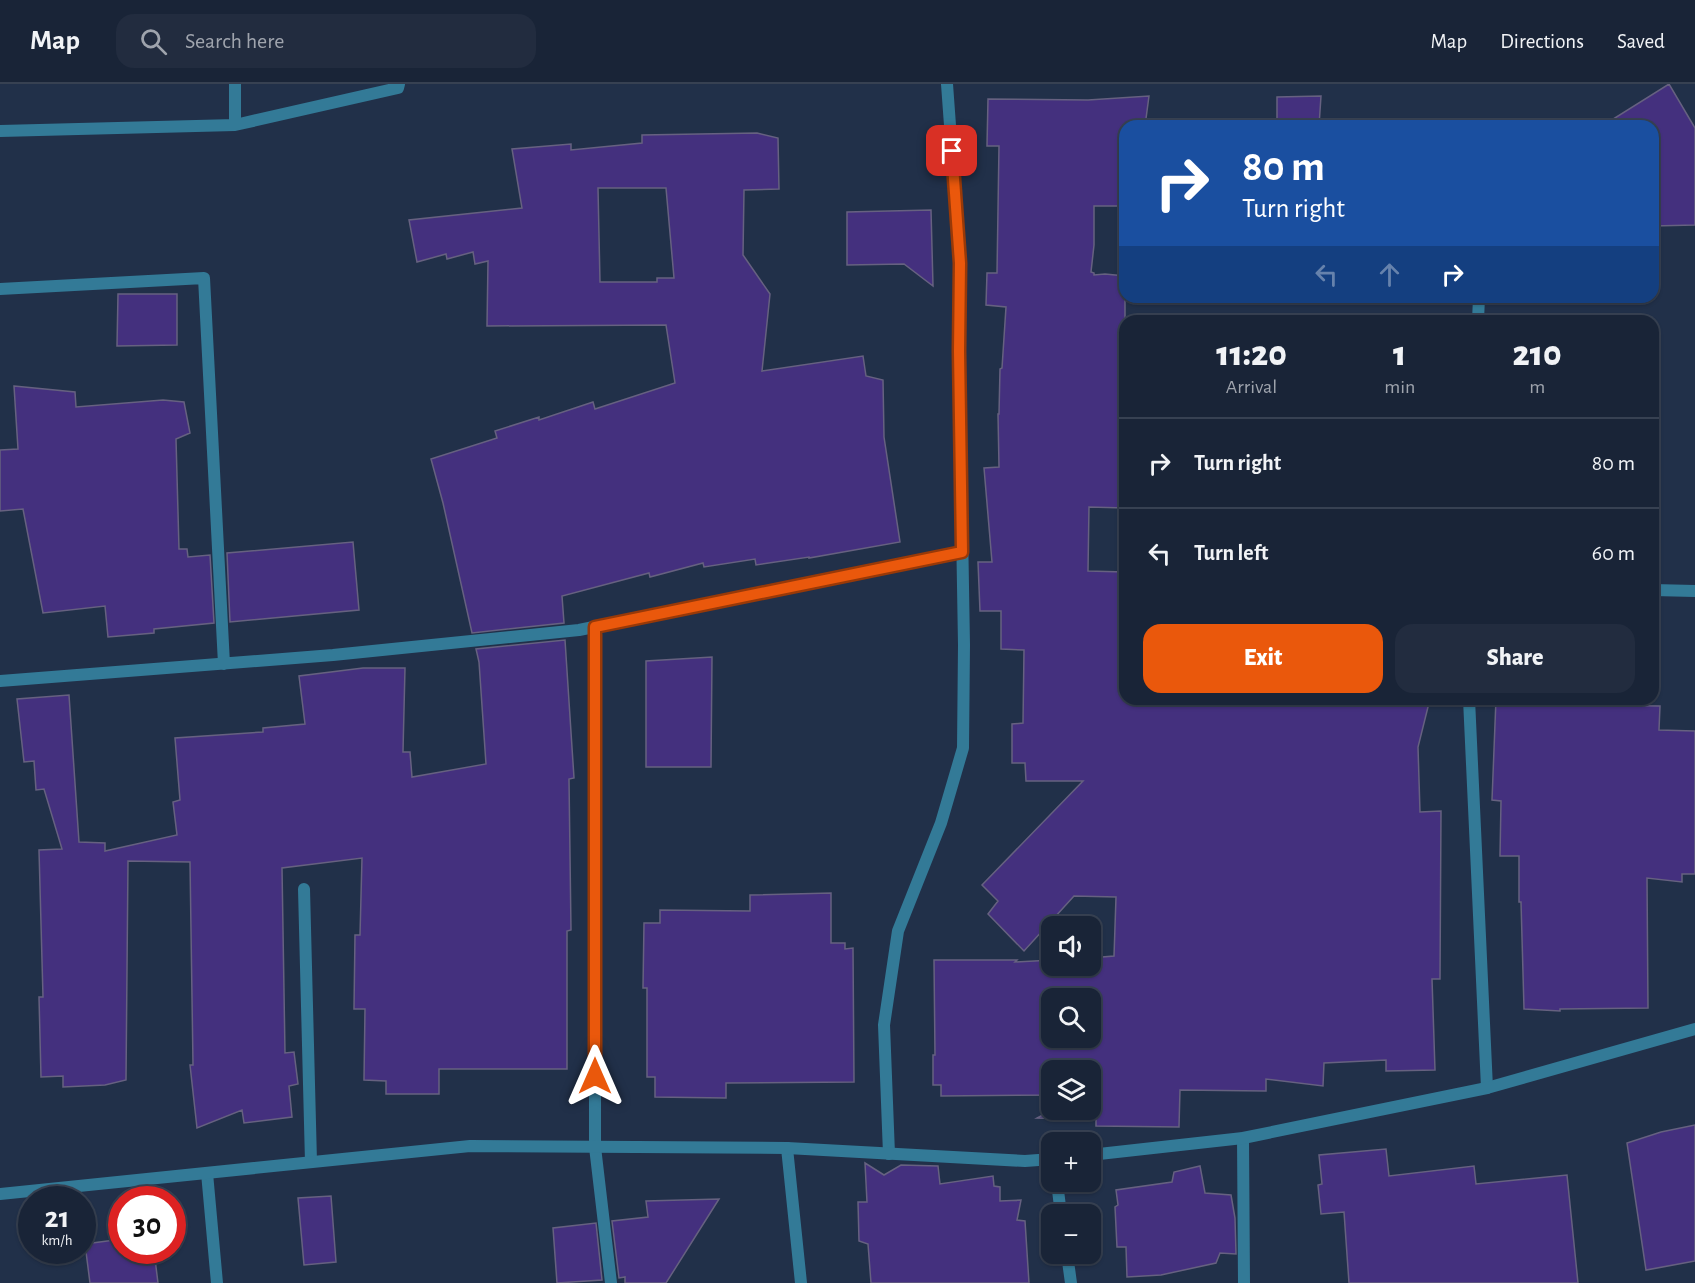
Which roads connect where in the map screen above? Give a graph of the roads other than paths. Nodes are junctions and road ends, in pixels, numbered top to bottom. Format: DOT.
graph roads {
  1 [pos="236,84"];
  2 [pos="399,84"];
  3 [pos="947,84"];
  4 [pos="235,126"];
  5 [pos="0,131"];
  6 [pos="0,289"];
  7 [pos="962,552"];
  8 [pos="1659,590"];
  9 [pos="1695,591"];
  10 [pos="595,627"];
  11 [pos="224,664"];
  12 [pos="0,681"];
  13 [pos="1469,705"];
  14 [pos="304,889"];
  15 [pos="1695,1029"];
  16 [pos="1487,1088"];
  17 [pos="1242,1138"];
  18 [pos="595,1147"];
  19 [pos="787,1148"];
  20 [pos="889,1154"];
  21 [pos="1101,1154"];
  22 [pos="1041,1160"];
  23 [pos="311,1162"];
  24 [pos="207,1173"];
  25 [pos="0,1194"];
  26 [pos="1068,1264"];
  27 [pos="217,1283"];
  28 [pos="611,1283"];
  29 [pos="801,1283"];
  30 [pos="1071,1283"];
  31 [pos="1244,1283"];
  1 -- 4 [label="street"];
  2 -- 4 [label="street"];
  3 -- 7 [label="street"];
  4 -- 5 [label="street"];
  6 -- 11 [label="street"];
  7 -- 10 [label="street"];
  7 -- 20 [label="street"];
  8 -- 9 [label="street"];
  10 -- 11 [label="street"];
  10 -- 18 [label="street"];
  11 -- 12 [label="street"];
  13 -- 16 [label="street"];
  14 -- 23 [label="street"];
  15 -- 16 [label="street"];
  16 -- 17 [label="street"];
  17 -- 21 [label="street"];
  17 -- 31 [label="street"];
  18 -- 19 [label="street"];
  18 -- 23 [label="street"];
  18 -- 28 [label="street"];
  19 -- 20 [label="street"];
  19 -- 29 [label="street"];
  20 -- 22 [label="street"];
  23 -- 24 [label="street"];
  24 -- 25 [label="street"];
  24 -- 27 [label="street"];
  26 -- 30 [label="street"];
}
